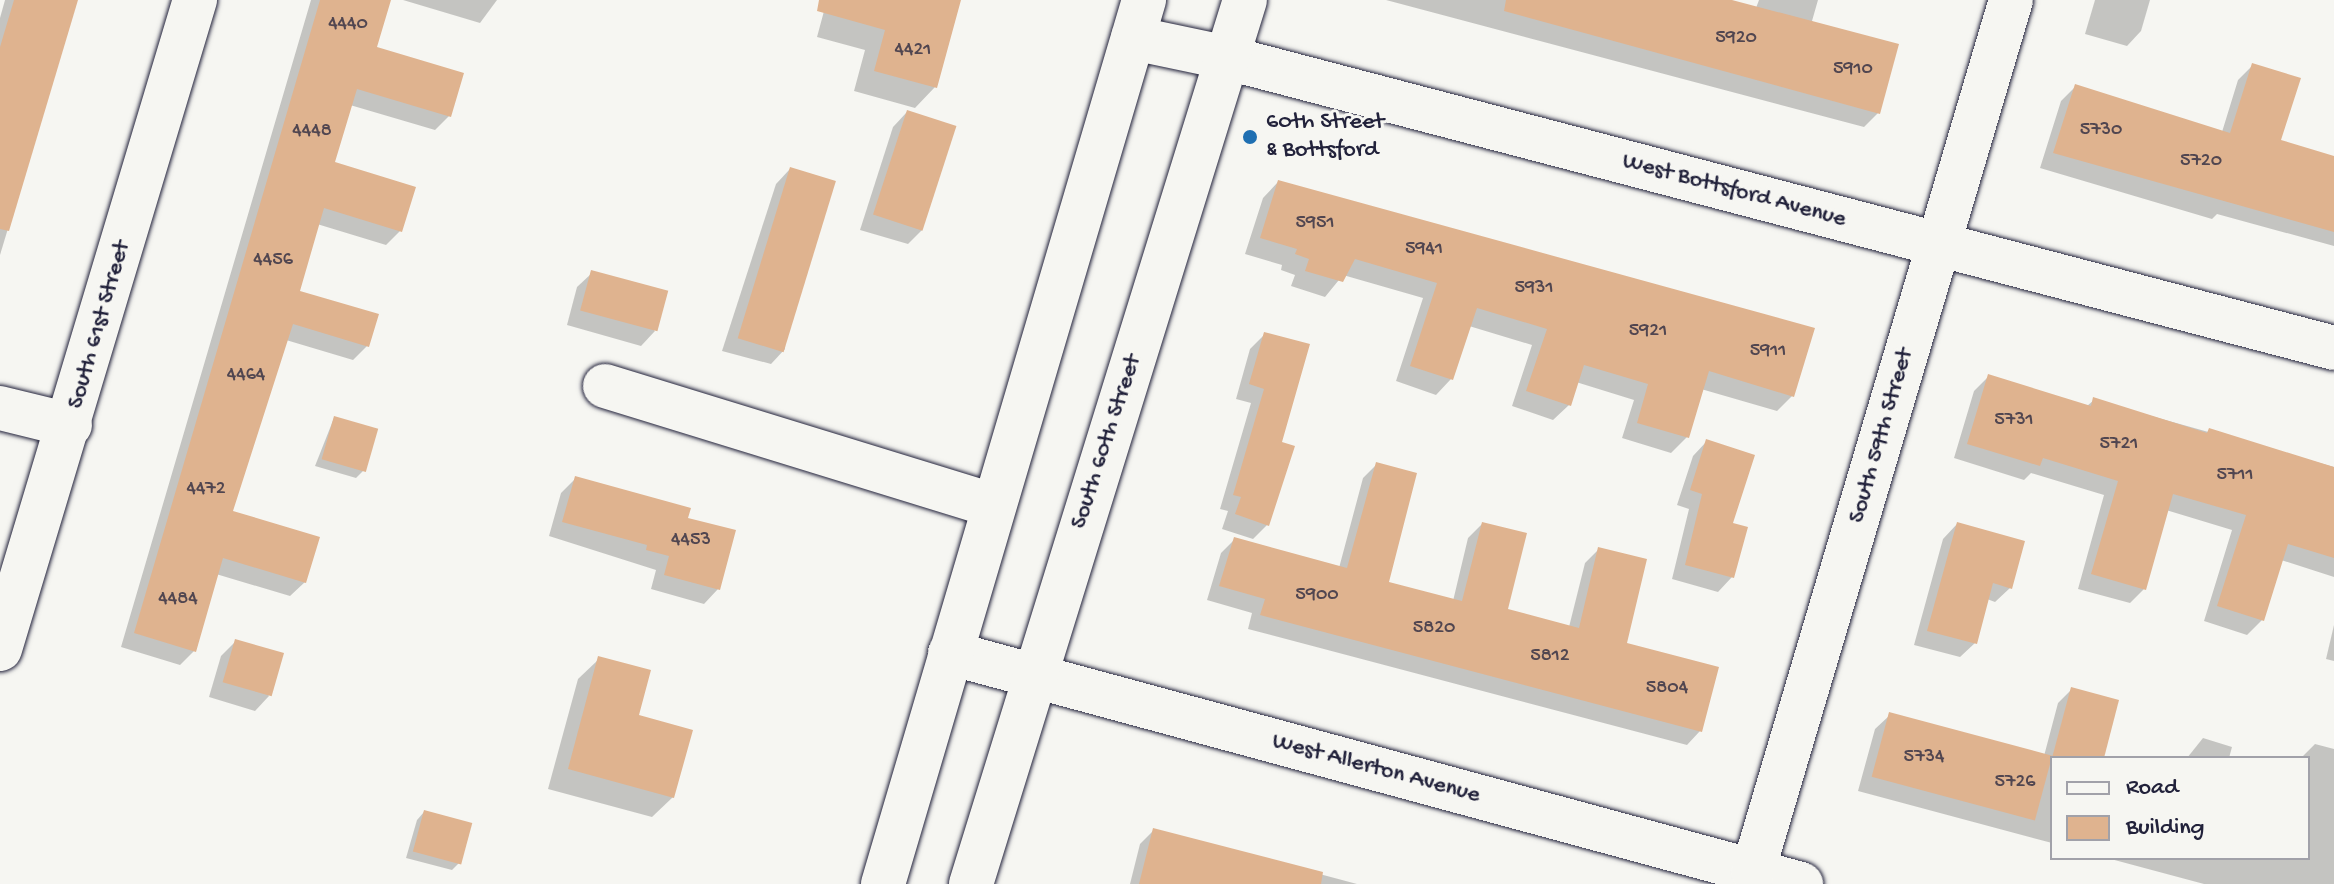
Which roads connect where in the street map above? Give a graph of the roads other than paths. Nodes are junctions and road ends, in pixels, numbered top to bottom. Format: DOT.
graph roads {
  1 [pos="195,0"];
  2 [pos="1245,0"];
  3 [pos="2011,0"];
  4 [pos="1138,19"];
  5 [pos="1228,58"];
  6 [pos="1939,244"];
  7 [pos="2334,348"];
  8 [pos="605,386"];
  9 [pos="0,408"];
  10 [pos="70,425"];
  11 [pos="993,505"];
  12 [pos="0,649"];
  13 [pos="950,653"];
  14 [pos="1033,675"];
  15 [pos="1753,871"];
  16 [pos="883,884"];
  17 [pos="971,884"];
  18 [pos="1801,884"];
  1 -- 10 [label="street, South 61st Street"];
  2 -- 5 [label="street, South 60th Street"];
  3 -- 6 [label="street, South 59th Street"];
  4 -- 5 [label="street, West Bottsford Avenue"];
  4 -- 11 [label="street"];
  5 -- 6 [label="street, West Bottsford Avenue"];
  5 -- 14 [label="street, South 60th Street"];
  6 -- 7 [label="street, West Bottsford Avenue"];
  6 -- 15 [label="street, South 59th Street"];
  8 -- 11 [label="street"];
  9 -- 10 [label="street"];
  10 -- 12 [label="street, South 61st Street"];
  11 -- 13 [label="street"];
  13 -- 14 [label="street, West Allerton Avenue"];
  13 -- 16 [label="street"];
  14 -- 15 [label="street, West Allerton Avenue"];
  14 -- 17 [label="street, South 60th Street"];
  15 -- 18 [label="street, West Allerton Avenue"];
}
